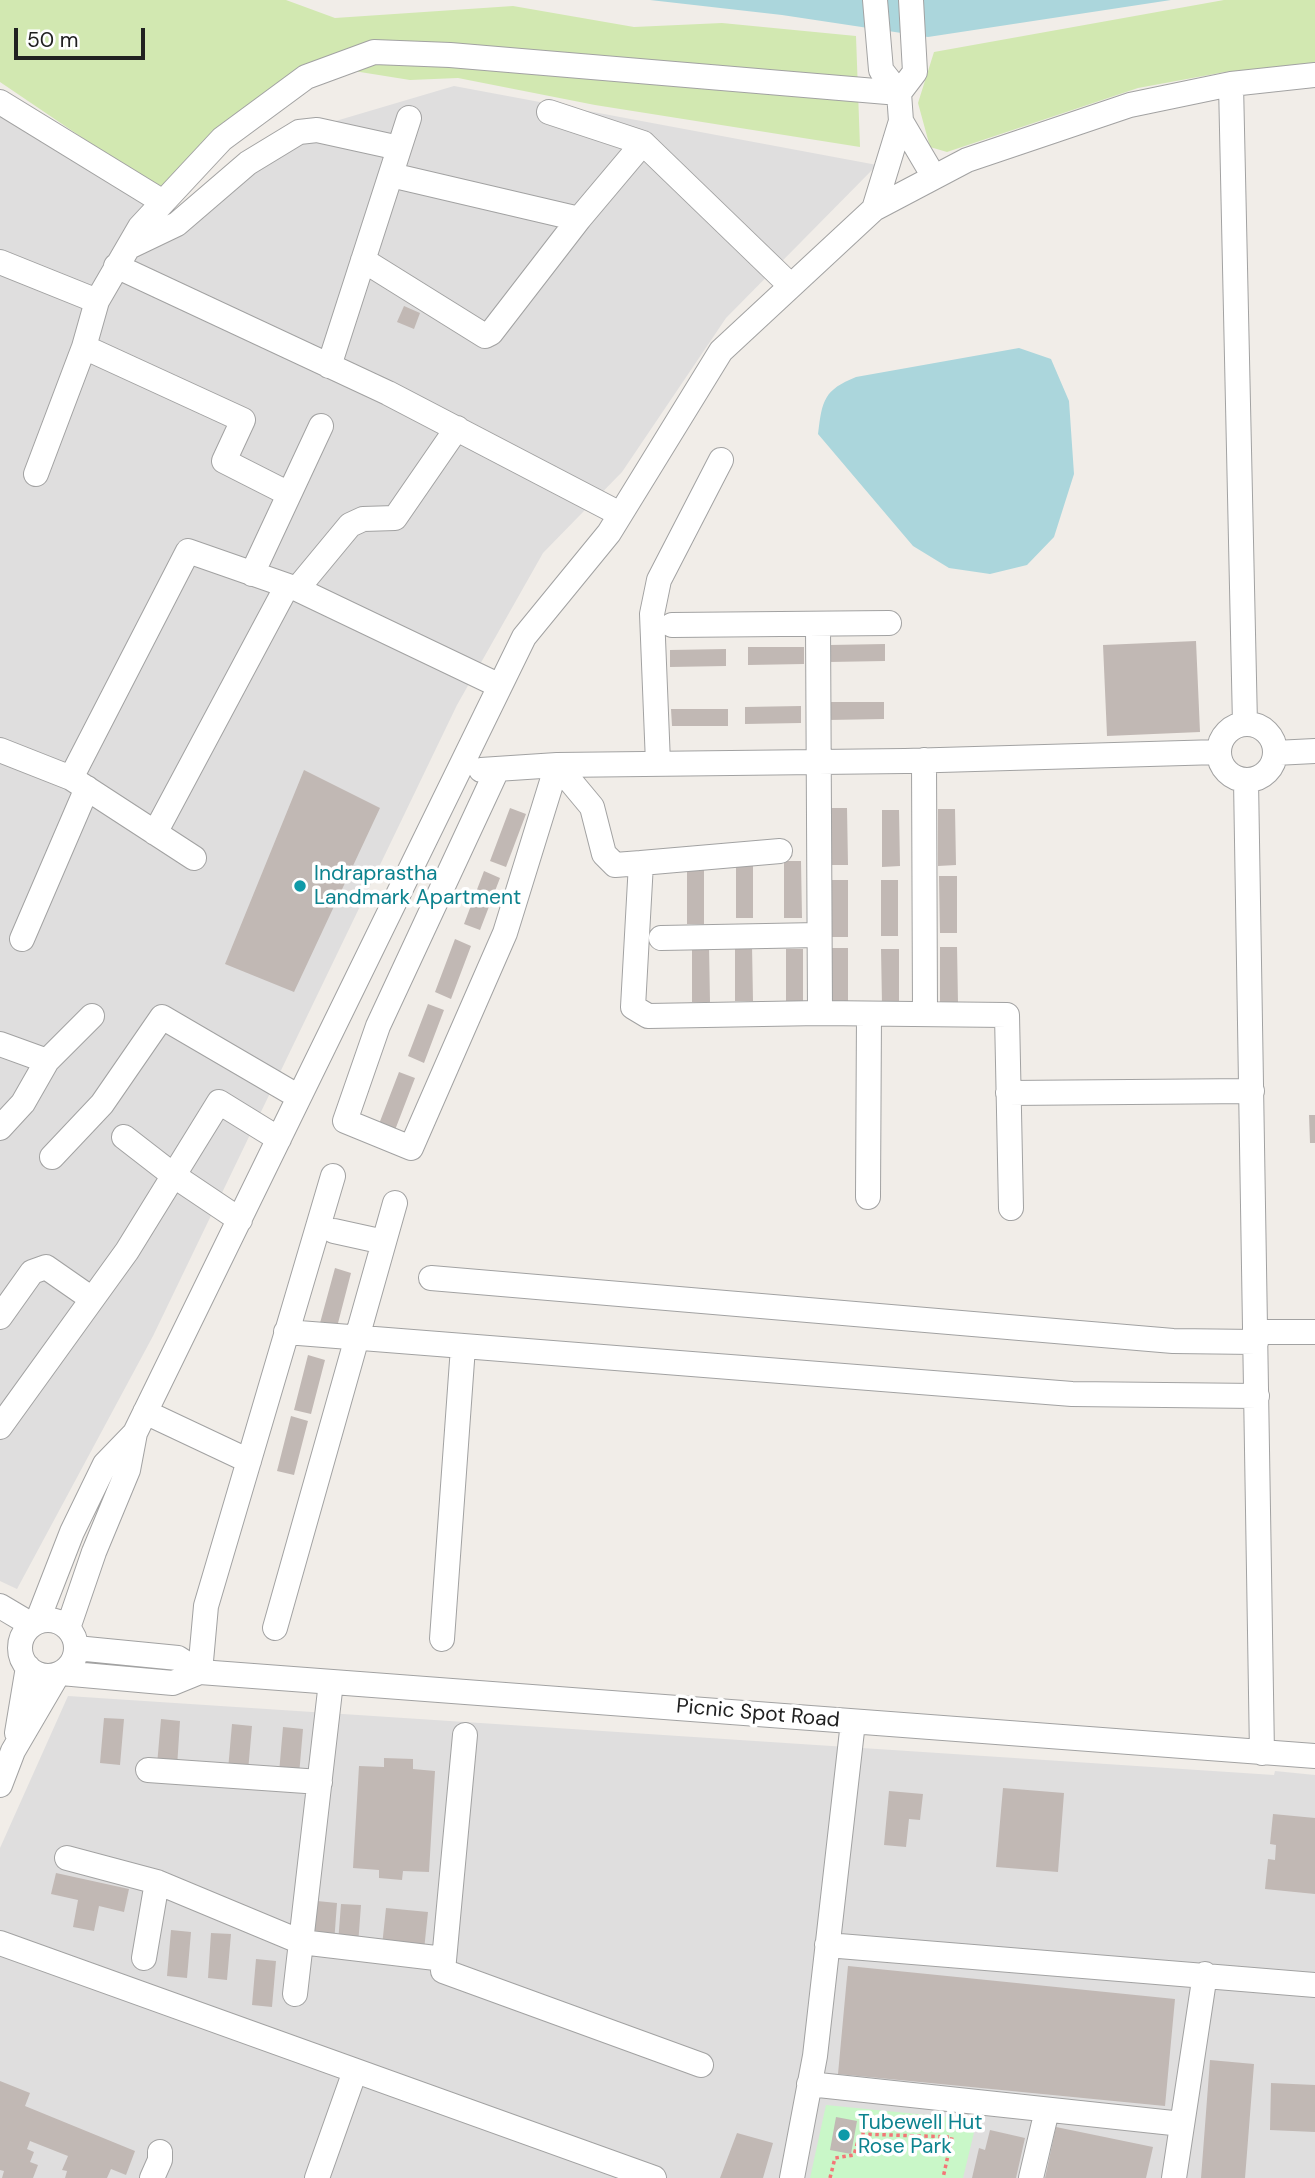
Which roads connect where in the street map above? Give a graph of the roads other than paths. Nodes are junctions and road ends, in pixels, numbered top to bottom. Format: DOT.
graph roads {
  1 [pos="875,0"];
  2 [pos="911,0"];
  3 [pos="1315,75"];
  4 [pos="1231,84"];
  5 [pos="899,93"];
  6 [pos="0,102"];
  7 [pos="549,112"];
  8 [pos="409,118"];
  9 [pos="901,121"];
  10 [pos="643,143"];
  11 [pos="399,148"];
  12 [pos="391,175"];
  13 [pos="934,177"];
  14 [pos="163,202"];
  15 [pos="874,209"];
  16 [pos="579,219"];
  17 [pos="122,256"];
  18 [pos="363,260"];
  19 [pos="0,263"];
  20 [pos="792,286"];
  21 [pos="97,301"];
  22 [pos="84,347"];
  23 [pos="329,366"];
  24 [pos="321,426"];
  25 [pos="457,428"];
  26 [pos="721,460"];
  27 [pos="36,474"];
  28 [pos="289,494"];
  29 [pos="620,514"];
  30 [pos="252,573"];
  31 [pos="292,587"];
  32 [pos="889,623"];
  33 [pos="818,624"];
  34 [pos="672,625"];
  35 [pos="500,686"];
  36 [pos="1245,724"];
  37 [pos="0,750"];
  38 [pos="1315,751"];
  39 [pos="1219,752"];
  40 [pos="1275,753"];
  41 [pos="924,760"];
  42 [pos="817,762"];
  43 [pos="658,763"];
  44 [pos="557,765"];
  45 [pos="460,770"];
  46 [pos="497,770"];
  47 [pos="1246,780"];
  48 [pos="79,783"];
  49 [pos="155,833"];
  50 [pos="780,851"];
  51 [pos="194,858"];
  52 [pos="641,863"];
  53 [pos="818,935"];
  54 [pos="661,938"];
  55 [pos="22,939"];
  56 [pos="820,1013"];
  57 [pos="869,1014"];
  58 [pos="925,1014"];
  59 [pos="92,1016"];
  60 [pos="0,1044"];
  61 [pos="47,1061"];
  62 [pos="1252,1091"];
  63 [pos="1008,1093"];
  64 [pos="299,1097"];
  65 [pos="0,1128"];
  66 [pos="124,1137"];
  67 [pos="279,1139"];
  68 [pos="52,1157"];
  69 [pos="173,1175"];
  70 [pos="333,1176"];
  71 [pos="868,1197"];
  72 [pos="395,1203"];
  73 [pos="1011,1208"];
  74 [pos="240,1220"];
  75 [pos="334,1231"];
  76 [pos="384,1242"];
  77 [pos="431,1278"];
  78 [pos="92,1299"];
  79 [pos="4,1301"];
  80 [pos="286,1332"];
  81 [pos="1315,1332"];
  82 [pos="1256,1337"];
  83 [pos="358,1338"];
  84 [pos="463,1347"];
  85 [pos="1257,1396"];
  86 [pos="140,1423"];
  87 [pos="0,1427"];
  88 [pos="249,1461"];
  89 [pos="0,1606"];
  90 [pos="35,1623"];
  91 [pos="275,1628"];
  92 [pos="72,1638"];
  93 [pos="442,1639"];
  94 [pos="0,1640"];
  95 [pos="25,1662"];
  96 [pos="200,1672"];
  97 [pos="60,1673"];
  98 [pos="331,1682"];
  99 [pos="853,1722"];
  100 [pos="465,1735"];
  101 [pos="13,1751"];
  102 [pos="1262,1753"];
  103 [pos="1315,1756"];
  104 [pos="148,1770"];
  105 [pos="320,1782"];
  106 [pos="0,1785"];
  107 [pos="67,1858"];
  108 [pos="157,1882"];
  109 [pos="301,1942"];
  110 [pos="0,1943"];
  111 [pos="827,1945"];
  112 [pos="144,1958"];
  113 [pos="444,1959"];
  114 [pos="1205,1974"];
  115 [pos="1315,1985"];
  116 [pos="295,1994"];
  117 [pos="701,2065"];
  118 [pos="355,2071"];
  119 [pos="809,2084"];
  120 [pos="1047,2110"];
  121 [pos="1182,2124"];
  122 [pos="160,2152"];
  123 [pos="612,2171"];
  124 [pos="152,2178"];
  125 [pos="317,2178"];
  126 [pos="654,2178"];
  127 [pos="792,2178"];
  128 [pos="1031,2178"];
  129 [pos="1174,2178"];
  1 -- 5 [label="street"];
  2 -- 5 [label="street"];
  3 -- 4 [label="street"];
  4 -- 13 [label="street"];
  4 -- 36 [label="street"];
  5 -- 9 [label="street"];
  5 -- 14 [label="street"];
  6 -- 14 [label="street"];
  7 -- 10 [label="street"];
  8 -- 11 [label="street"];
  9 -- 13 [label="street"];
  9 -- 15 [label="street"];
  10 -- 16 [label="street"];
  10 -- 20 [label="street"];
  11 -- 12 [label="street"];
  11 -- 17 [label="street"];
  12 -- 16 [label="street"];
  12 -- 18 [label="street"];
  13 -- 15 [label="street"];
  14 -- 17 [label="street"];
  15 -- 20 [label="street"];
  16 -- 18 [label="street"];
  17 -- 21 [label="street"];
  17 -- 23 [label="street"];
  18 -- 23 [label="street"];
  19 -- 21 [label="street"];
  20 -- 29 [label="street"];
  21 -- 22 [label="street"];
  22 -- 27 [label="street"];
  22 -- 28 [label="street"];
  23 -- 25 [label="street"];
  24 -- 28 [label="street"];
  25 -- 29 [label="street"];
  25 -- 31 [label="street"];
  26 -- 43 [label="street"];
  28 -- 30 [label="street"];
  29 -- 35 [label="street"];
  30 -- 31 [label="street"];
  30 -- 48 [label="street"];
  31 -- 35 [label="street"];
  31 -- 49 [label="street"];
  32 -- 33 [label="street"];
  33 -- 34 [label="street"];
  33 -- 42 [label="street"];
  35 -- 45 [label="street"];
  36 -- 39 [label="street"];
  36 -- 40 [label="street"];
  37 -- 48 [label="street"];
  38 -- 40 [label="street"];
  39 -- 41 [label="street"];
  39 -- 47 [label="street"];
  40 -- 47 [label="street"];
  41 -- 42 [label="street"];
  41 -- 58 [label="street"];
  42 -- 43 [label="street"];
  42 -- 53 [label="street"];
  43 -- 44 [label="street"];
  44 -- 46 [label="street"];
  44 -- 46 [label="street"];
  44 -- 52 [label="street"];
  45 -- 46 [label="street"];
  45 -- 64 [label="street"];
  47 -- 62 [label="street"];
  48 -- 49 [label="street"];
  48 -- 55 [label="street"];
  49 -- 51 [label="street"];
  50 -- 52 [label="street"];
  52 -- 56 [label="street"];
  53 -- 54 [label="street"];
  53 -- 56 [label="street"];
  56 -- 57 [label="street"];
  57 -- 58 [label="street"];
  57 -- 71 [label="street"];
  58 -- 63 [label="street"];
  59 -- 61 [label="street"];
  60 -- 61 [label="street"];
  61 -- 65 [label="street"];
  62 -- 63 [label="street"];
  62 -- 82 [label="street"];
  63 -- 73 [label="street"];
  64 -- 67 [label="street"];
  64 -- 68 [label="street"];
  66 -- 69 [label="street"];
  67 -- 69 [label="street"];
  67 -- 74 [label="street"];
  69 -- 74 [label="street"];
  69 -- 78 [label="street"];
  70 -- 80 [label="street"];
  72 -- 76 [label="street"];
  74 -- 86 [label="street"];
  75 -- 76 [label="street"];
  76 -- 83 [label="street"];
  77 -- 82 [label="street"];
  78 -- 79 [label="street"];
  78 -- 87 [label="street"];
  80 -- 83 [label="street"];
  80 -- 88 [label="street"];
  81 -- 82 [label="street"];
  82 -- 85 [label="street"];
  83 -- 84 [label="street"];
  83 -- 91 [label="street"];
  84 -- 85 [label="street"];
  84 -- 93 [label="street"];
  85 -- 102 [label="street"];
  86 -- 88 [label="street"];
  86 -- 90 [label="street"];
  86 -- 92 [label="street"];
  88 -- 96 [label="street"];
  89 -- 90 [label="street"];
  90 -- 92 [label="street"];
  90 -- 95 [label="street"];
  92 -- 96 [label="street, Picnic Spot Road"];
  92 -- 97 [label="street"];
  94 -- 95 [label="street"];
  95 -- 97 [label="street"];
  95 -- 101 [label="street"];
  96 -- 97 [label="street, Picnic Spot Road"];
  96 -- 98 [label="street, Picnic Spot Road"];
  97 -- 101 [label="street"];
  98 -- 99 [label="street, Picnic Spot Road"];
  98 -- 105 [label="street"];
  99 -- 102 [label="street, Picnic Spot Road"];
  99 -- 111 [label="street"];
  100 -- 113 [label="street"];
  101 -- 106 [label="street"];
  102 -- 103 [label="street, Picnic Spot Road"];
  104 -- 105 [label="street"];
  105 -- 109 [label="street"];
  107 -- 108 [label="street"];
  108 -- 109 [label="street"];
  108 -- 112 [label="street"];
  109 -- 113 [label="street"];
  109 -- 116 [label="street"];
  110 -- 118 [label="street"];
  111 -- 114 [label="street"];
  111 -- 119 [label="street"];
  113 -- 117 [label="street"];
  114 -- 115 [label="street"];
  114 -- 121 [label="street"];
  118 -- 123 [label="street"];
  118 -- 125 [label="street"];
  119 -- 120 [label="street"];
  119 -- 127 [label="street"];
  120 -- 121 [label="street"];
  120 -- 128 [label="street"];
  121 -- 129 [label="street"];
  122 -- 124 [label="street"];
  123 -- 126 [label="street"];
}
